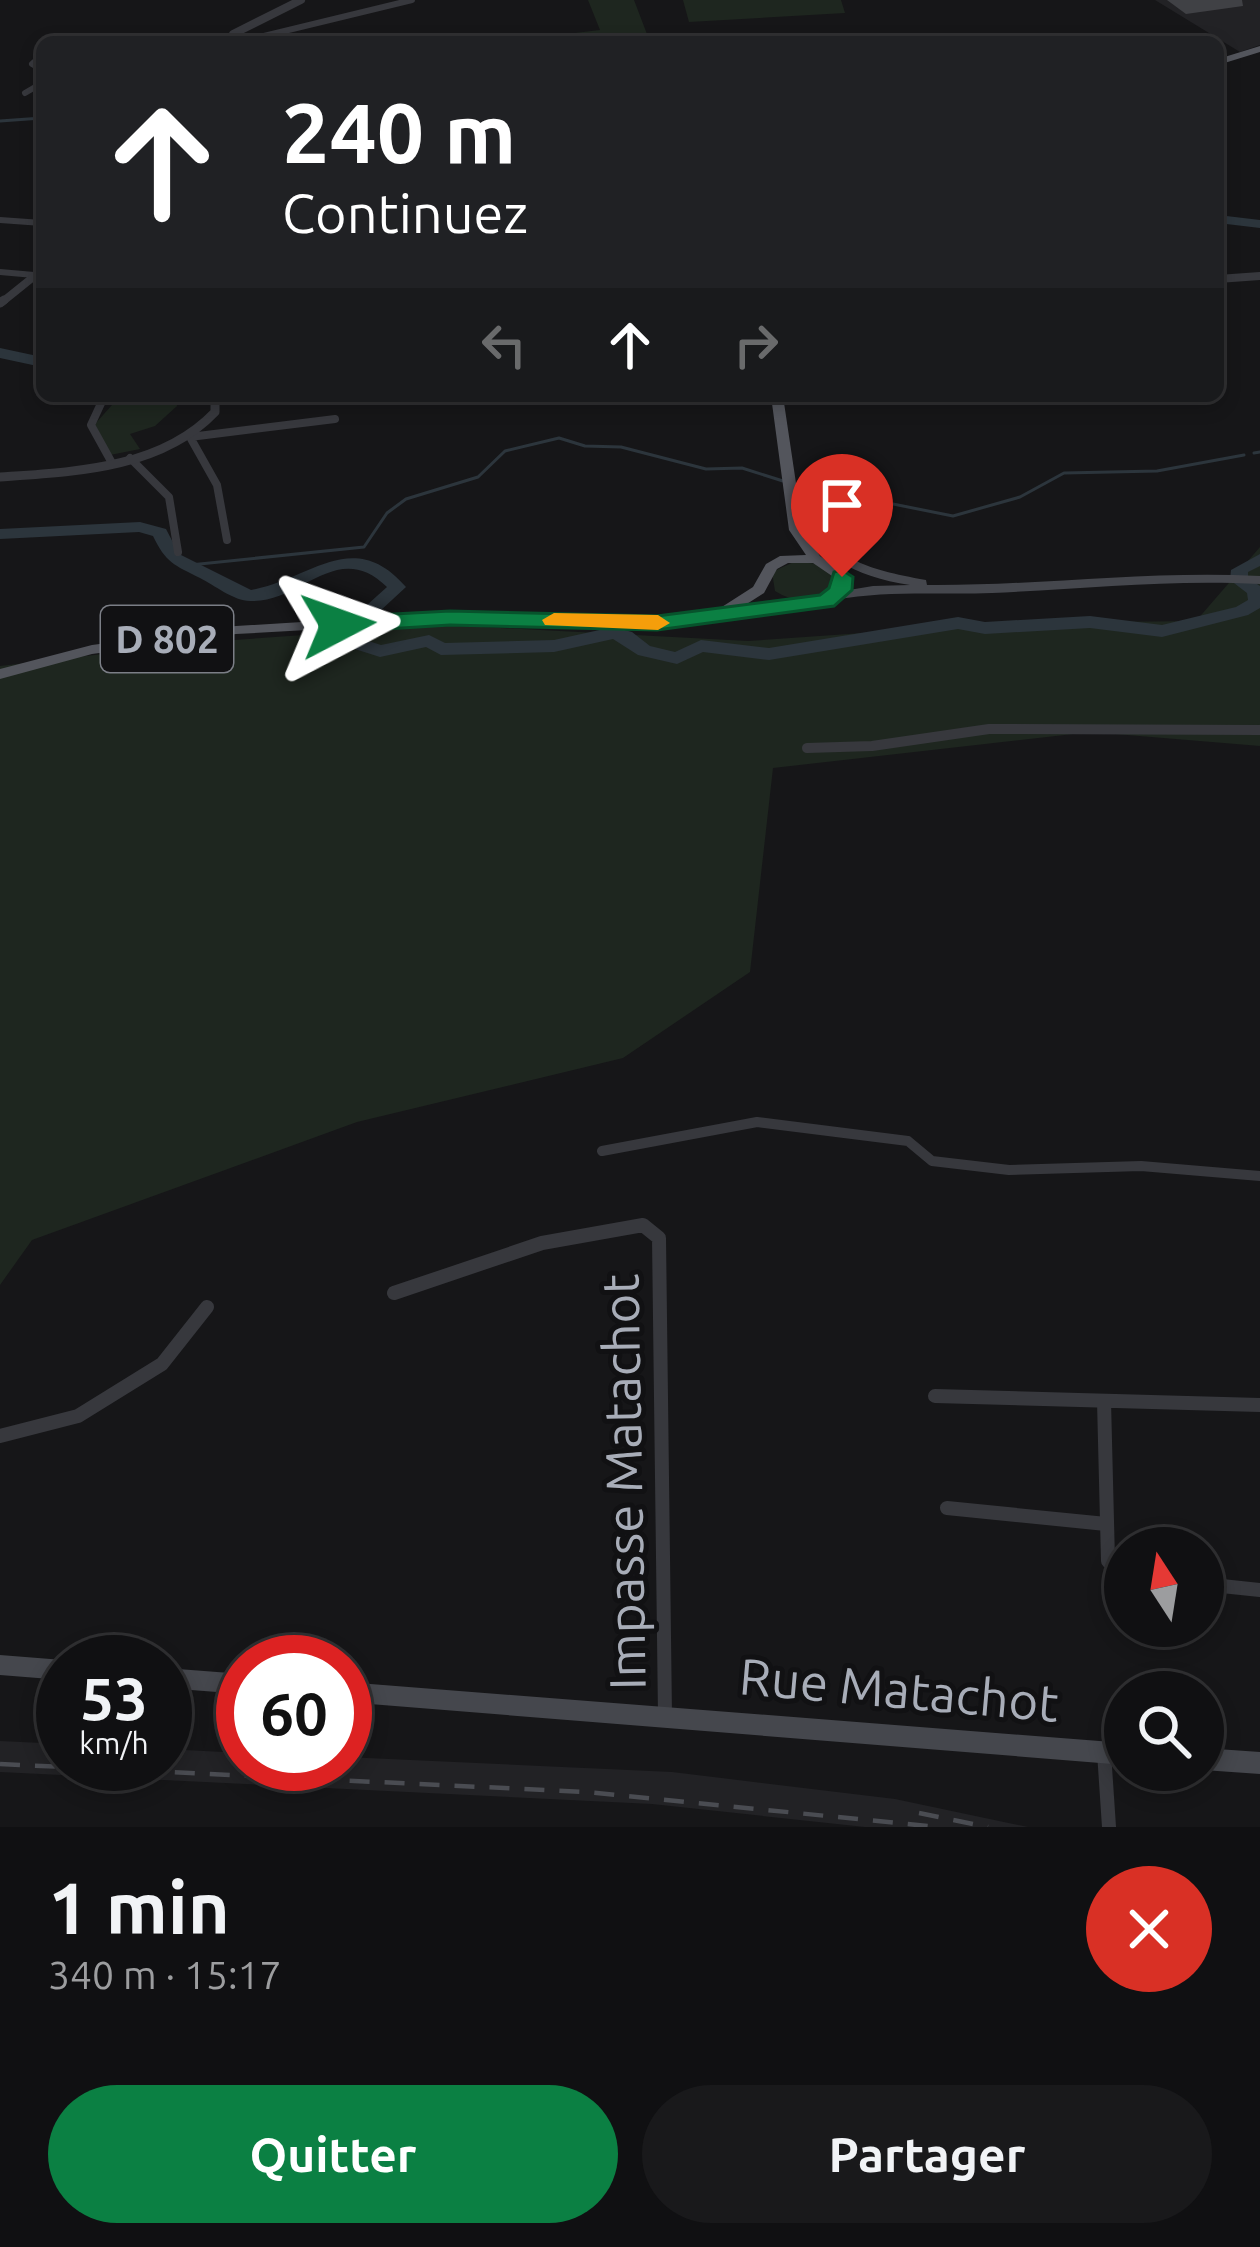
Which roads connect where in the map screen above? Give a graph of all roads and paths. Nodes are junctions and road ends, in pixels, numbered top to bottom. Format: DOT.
graph roads {
  1 [pos="301,0"];
  2 [pos="412,0"];
  3 [pos="232,36"];
  4 [pos="264,36"];
  5 [pos="1260,49"];
  6 [pos="1224,60"];
  7 [pos="36,87"];
  8 [pos="25,94"];
  9 [pos="0,220"];
  10 [pos="36,223"];
  11 [pos="0,272"];
  12 [pos="36,272"];
  13 [pos="36,274"];
  14 [pos="1260,276"];
  15 [pos="1224,279"];
  16 [pos="0,303"];
  17 [pos="102,402"];
  18 [pos="215,402"];
  19 [pos="778,402"];
  20 [pos="335,419"];
  21 [pos="190,436"];
  22 [pos="130,458"];
  23 [pos="112,463"];
  24 [pos="0,477"];
  25 [pos="791,500"];
  26 [pos="796,530"];
  27 [pos="227,540"];
  28 [pos="178,552"];
  29 [pos="785,559"];
  30 [pos="816,559"];
  31 [pos="842,577"];
  32 [pos="1257,579"];
  33 [pos="765,584"];
  34 [pos="943,585"];
  35 [pos="1022,586"];
  36 [pos="835,596"];
  37 [pos="790,603"];
  38 [pos="717,616"];
  39 [pos="0,674"];
  40 [pos="1260,730"];
  41 [pos="807,748"];
  42 [pos="602,1151"];
  43 [pos="1260,1176"];
  44 [pos="394,1293"];
  45 [pos="206,1307"];
  46 [pos="934,1396"];
  47 [pos="1104,1401"];
  48 [pos="1260,1405"];
  49 [pos="0,1436"];
  50 [pos="947,1508"];
  51 [pos="1106,1524"];
  52 [pos="1106,1527"];
  53 [pos="1224,1586"];
  54 [pos="1260,1590"];
  55 [pos="0,1665"];
  56 [pos="36,1668"];
  57 [pos="372,1693"];
  58 [pos="665,1717"];
  59 [pos="1104,1752"];
  60 [pos="1224,1760"];
  61 [pos="1260,1763"];
  62 [pos="1112,1791"];
  63 [pos="1109,1827"];
  1 -- 3 [label="street"];
  2 -- 4 [label="street"];
  5 -- 6 [label="main road"];
  7 -- 8 [label="street"];
  9 -- 10 [label="street"];
  11 -- 12 [label="street"];
  13 -- 16 [label="street"];
  14 -- 15 [label="street"];
  17 -- 23 [label="street"];
  18 -- 21 [label="street"];
  19 -- 25 [label="main road"];
  20 -- 21 [label="street"];
  21 -- 22 [label="street"];
  21 -- 27 [label="street"];
  22 -- 23 [label="street"];
  22 -- 28 [label="street"];
  23 -- 24 [label="street"];
  25 -- 26 [label="main road"];
  25 -- 34 [label="main road"];
  26 -- 29 [label="main road"];
  26 -- 30 [label="main road"];
  29 -- 30 [label="main road"];
  29 -- 33 [label="main road"];
  30 -- 31 [label="main road"];
  31 -- 34 [label="main road"];
  31 -- 36 [label="main road"];
  32 -- 35 [label="main road"];
  33 -- 37 [label="main road"];
  33 -- 38 [label="main road, D 802"];
  34 -- 35 [label="main road"];
  35 -- 36 [label="main road"];
  36 -- 37 [label="main road"];
  37 -- 38 [label="main road, D 802"];
  38 -- 39 [label="main road, D 802"];
  40 -- 41 [label="street"];
  42 -- 43 [label="street"];
  44 -- 58 [label="street, Impasse Matachot"];
  45 -- 49 [label="street"];
  46 -- 47 [label="street"];
  47 -- 48 [label="street"];
  47 -- 51 [label="street"];
  50 -- 51 [label="street"];
  51 -- 52 [label="street"];
  53 -- 54 [label="street"];
  55 -- 56 [label="main road"];
  57 -- 58 [label="main road, Rue Matachot"];
  58 -- 59 [label="main road, Rue Matachot"];
  60 -- 61 [label="main road"];
  62 -- 63 [label="street"];
}
